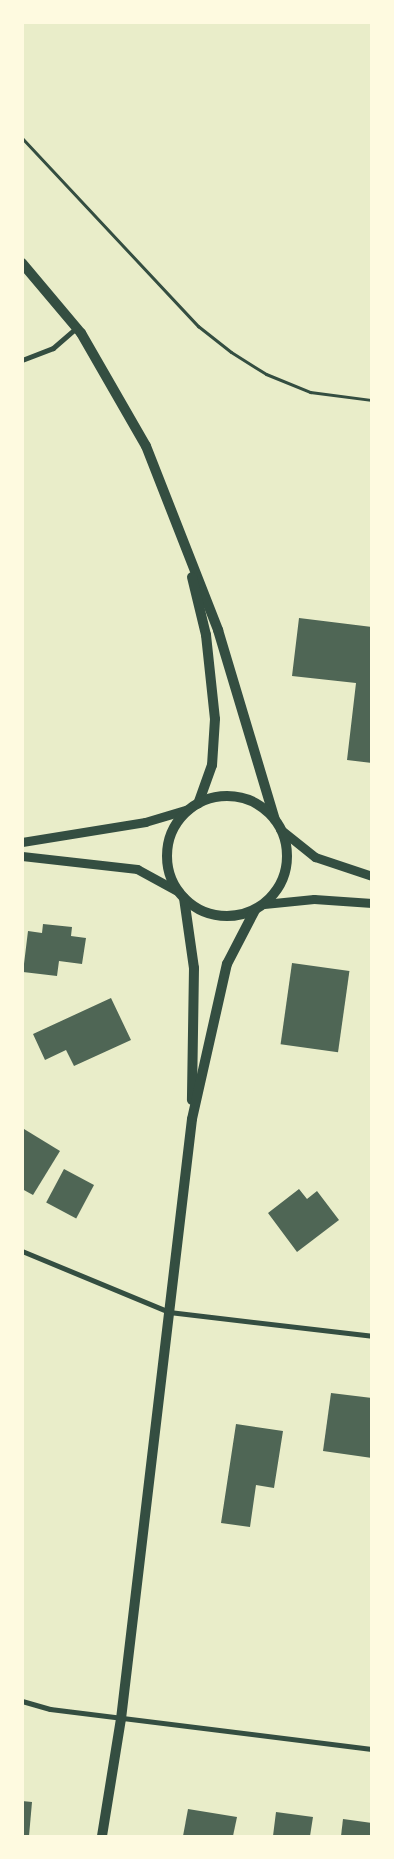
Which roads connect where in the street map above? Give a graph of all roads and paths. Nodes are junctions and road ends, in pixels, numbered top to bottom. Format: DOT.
graph roads {
  1 [pos="22,138"];
  2 [pos="22,263"];
  3 [pos="76,328"];
  4 [pos="22,360"];
  5 [pos="372,400"];
  6 [pos="178,525"];
  7 [pos="193,807"];
  8 [pos="278,824"];
  9 [pos="22,842"];
  10 [pos="22,856"];
  11 [pos="372,876"];
  12 [pos="181,895"];
  13 [pos="372,903"];
  14 [pos="264,904"];
  15 [pos="255,910"];
  16 [pos="192,1119"];
  17 [pos="22,1251"];
  18 [pos="169,1312"];
  19 [pos="372,1336"];
  20 [pos="22,1701"];
  21 [pos="121,1718"];
  22 [pos="372,1749"];
  23 [pos="102,1836"];
  1 -- 5 [label="path"];
  2 -- 3 [label="main road"];
  3 -- 4 [label="street"];
  3 -- 6 [label="main road"];
  6 -- 7 [label="main road"];
  6 -- 8 [label="main road"];
  7 -- 8 [label="main road"];
  7 -- 9 [label="street"];
  7 -- 12 [label="main road"];
  8 -- 11 [label="street"];
  8 -- 14 [label="main road"];
  10 -- 12 [label="street"];
  12 -- 15 [label="main road"];
  12 -- 16 [label="main road"];
  13 -- 14 [label="street"];
  14 -- 15 [label="main road"];
  15 -- 16 [label="main road"];
  16 -- 18 [label="main road"];
  17 -- 18 [label="street"];
  18 -- 19 [label="street"];
  18 -- 21 [label="main road"];
  20 -- 21 [label="street"];
  21 -- 22 [label="street"];
  21 -- 23 [label="main road"];
}
